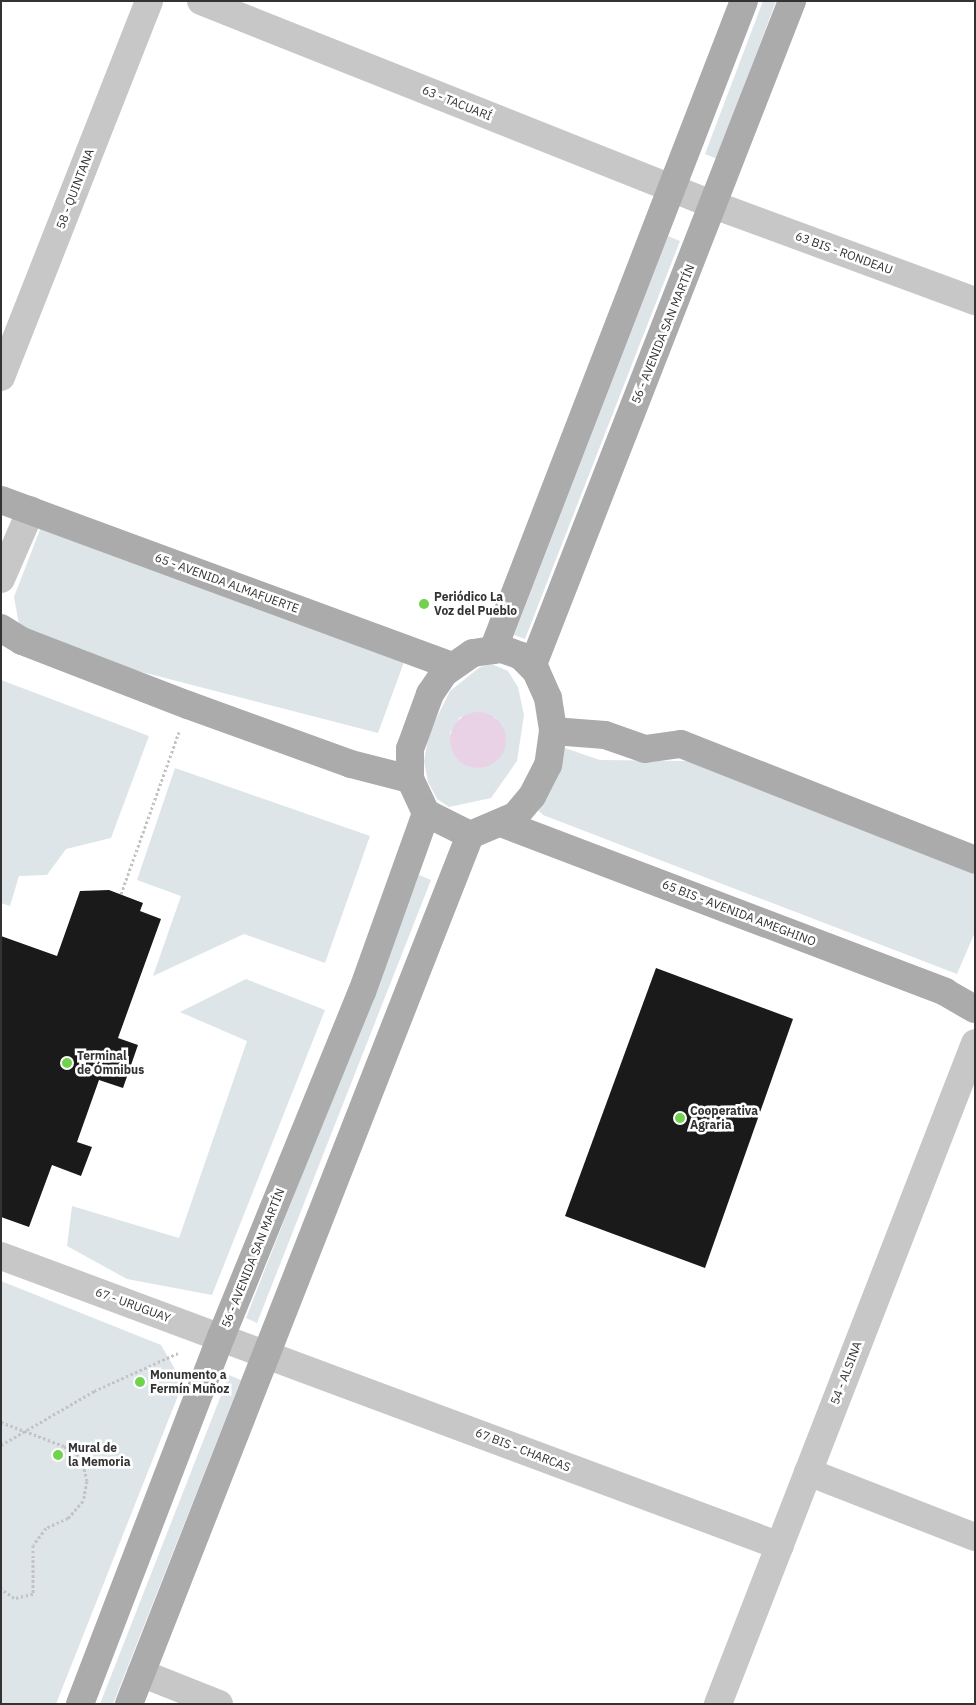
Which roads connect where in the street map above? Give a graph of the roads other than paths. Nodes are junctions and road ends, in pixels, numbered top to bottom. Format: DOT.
graph roads {
  1 [pos="149,1"];
  2 [pos="201,1"];
  3 [pos="744,1"];
  4 [pos="792,1"];
  5 [pos="672,188"];
  6 [pos="714,205"];
  7 [pos="975,301"];
  8 [pos="1,377"];
  9 [pos="1,500"];
  10 [pos="31,510"];
  11 [pos="1,579"];
  12 [pos="1,628"];
  13 [pos="493,650"];
  14 [pos="452,666"];
  15 [pos="532,667"];
  16 [pos="553,731"];
  17 [pos="410,779"];
  18 [pos="426,812"];
  19 [pos="501,822"];
  20 [pos="470,835"];
  21 [pos="975,860"];
  22 [pos="975,1009"];
  23 [pos="975,1043"];
  24 [pos="1,1256"];
  25 [pos="221,1337"];
  26 [pos="266,1354"];
  27 [pos="808,1472"];
  28 [pos="975,1537"];
  29 [pos="780,1546"];
  30 [pos="141,1673"];
  31 [pos="80,1704"];
  32 [pos="128,1704"];
  33 [pos="219,1704"];
  34 [pos="718,1704"];
  1 -- 8 [label="street, 58 - QUINTANA"];
  2 -- 5 [label="street, 63 - TACUARÍ"];
  3 -- 5 [label="main road"];
  4 -- 6 [label="main road, 56 - AVENIDA SAN MARTÍN"];
  5 -- 6 [label="street, 63 - TACUARÍ"];
  5 -- 13 [label="main road"];
  6 -- 7 [label="street, 63 BIS - RONDEAU"];
  6 -- 15 [label="main road, 56 - AVENIDA SAN MARTÍN"];
  9 -- 10 [label="main road, 65 - AVENIDA ALMAFUERTE"];
  10 -- 11 [label="street"];
  10 -- 14 [label="main road, 65 - AVENIDA ALMAFUERTE"];
  12 -- 17 [label="main road"];
  13 -- 14 [label="main road"];
  13 -- 15 [label="main road"];
  14 -- 17 [label="main road"];
  15 -- 16 [label="main road"];
  16 -- 19 [label="main road"];
  16 -- 21 [label="main road"];
  17 -- 18 [label="main road"];
  18 -- 20 [label="main road"];
  18 -- 25 [label="main road, 56 - AVENIDA SAN MARTÍN"];
  19 -- 20 [label="main road"];
  19 -- 22 [label="main road, 65 BIS - AVENIDA AMEGHINO"];
  20 -- 26 [label="main road"];
  23 -- 27 [label="street, 54 - ALSINA"];
  24 -- 25 [label="street, 67 - URUGUAY"];
  25 -- 26 [label="street, 67 - URUGUAY"];
  25 -- 31 [label="main road, 56 - AVENIDA SAN MARTÍN"];
  26 -- 29 [label="street, 67 BIS - CHARCAS"];
  26 -- 30 [label="main road"];
  27 -- 28 [label="street"];
  27 -- 29 [label="street, 54 - ALSINA"];
  29 -- 34 [label="street, 54 - ALSINA"];
  30 -- 32 [label="main road"];
  30 -- 33 [label="street"];
}
